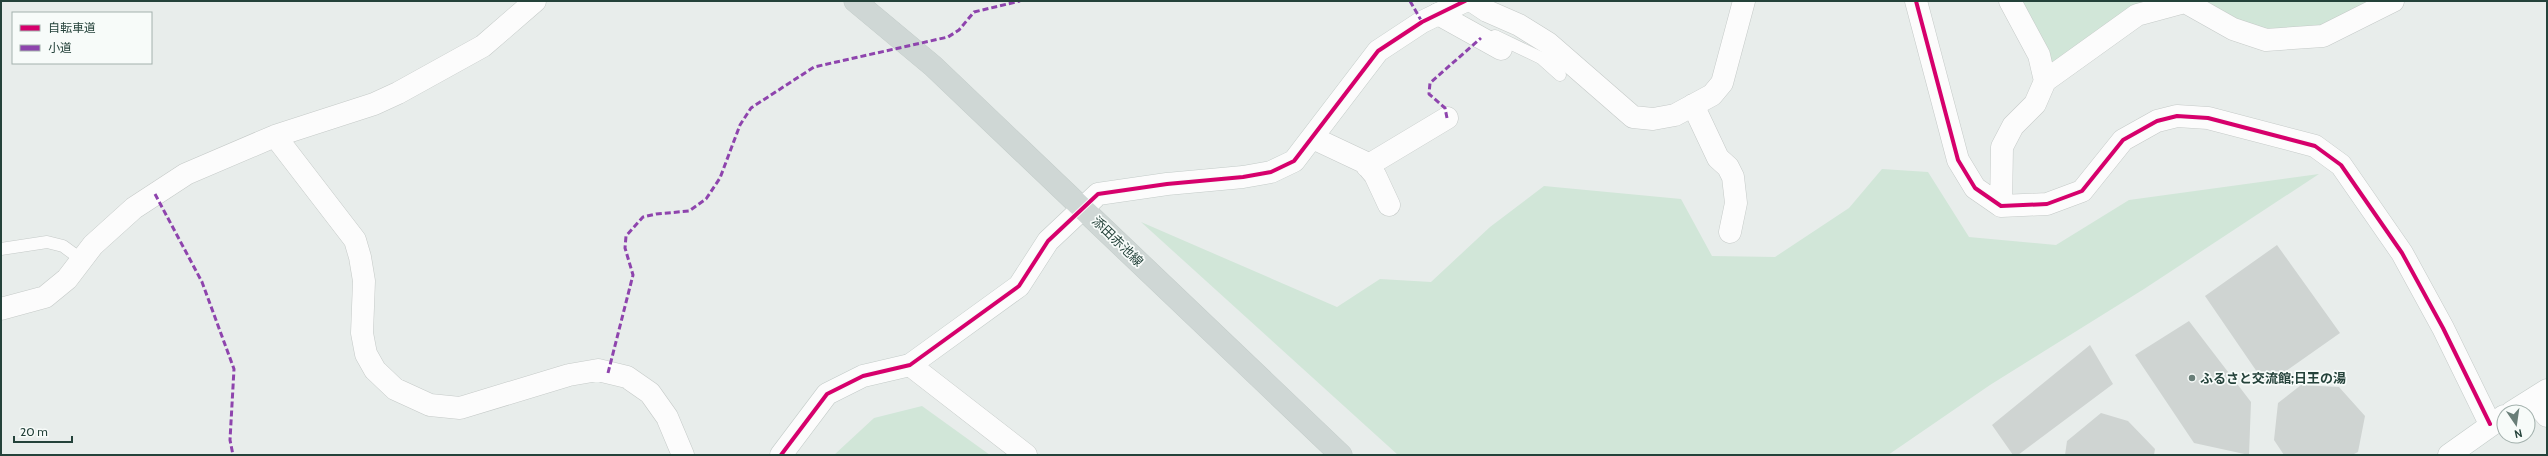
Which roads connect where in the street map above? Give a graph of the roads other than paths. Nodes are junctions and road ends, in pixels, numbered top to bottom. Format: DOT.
graph roads {
  1 [pos="535,1"];
  2 [pos="855,1"];
  3 [pos="1465,1"];
  4 [pos="1472,1"];
  5 [pos="1744,1"];
  6 [pos="1916,1"];
  7 [pos="2010,1"];
  8 [pos="2393,1"];
  9 [pos="1447,18"];
  10 [pos="1501,50"];
  11 [pos="1560,75"];
  12 [pos="2045,81"];
  13 [pos="1693,105"];
  14 [pos="1446,118"];
  15 [pos="275,136"];
  16 [pos="1313,138"];
  17 [pos="1367,166"];
  18 [pos="1389,205"];
  19 [pos="1082,206"];
  20 [pos="2001,206"];
  21 [pos="1730,232"];
  22 [pos="1,249"];
  23 [pos="82,260"];
  24 [pos="1,309"];
  25 [pos="910,365"];
  26 [pos="2540,395"];
  27 [pos="2525,404"];
  28 [pos="2547,416"];
  29 [pos="2496,418"];
  30 [pos="2496,421"];
  31 [pos="683,455"];
  32 [pos="782,455"];
  33 [pos="1026,455"];
  34 [pos="1341,455"];
  35 [pos="2449,455"];
  1 -- 15 [label="street"];
  2 -- 19 [label="main road, 添田赤池線"];
  3 -- 9 [label="street"];
  4 -- 13 [label="street"];
  5 -- 13 [label="street"];
  6 -- 20 [label="street"];
  7 -- 12 [label="street"];
  8 -- 12 [label="street"];
  9 -- 10 [label="street"];
  9 -- 11 [label="lane"];
  9 -- 16 [label="street"];
  12 -- 20 [label="street"];
  13 -- 21 [label="street"];
  14 -- 17 [label="street"];
  15 -- 23 [label="street"];
  15 -- 31 [label="street"];
  16 -- 17 [label="street"];
  16 -- 19 [label="street"];
  17 -- 18 [label="street"];
  19 -- 25 [label="street"];
  19 -- 34 [label="main road, 添田赤池線"];
  20 -- 29 [label="street"];
  22 -- 23 [label="lane"];
  23 -- 24 [label="street"];
  25 -- 32 [label="street"];
  25 -- 33 [label="street"];
  26 -- 27 [label="street"];
  26 -- 28 [label="street"];
  30 -- 35 [label="street"];
}
